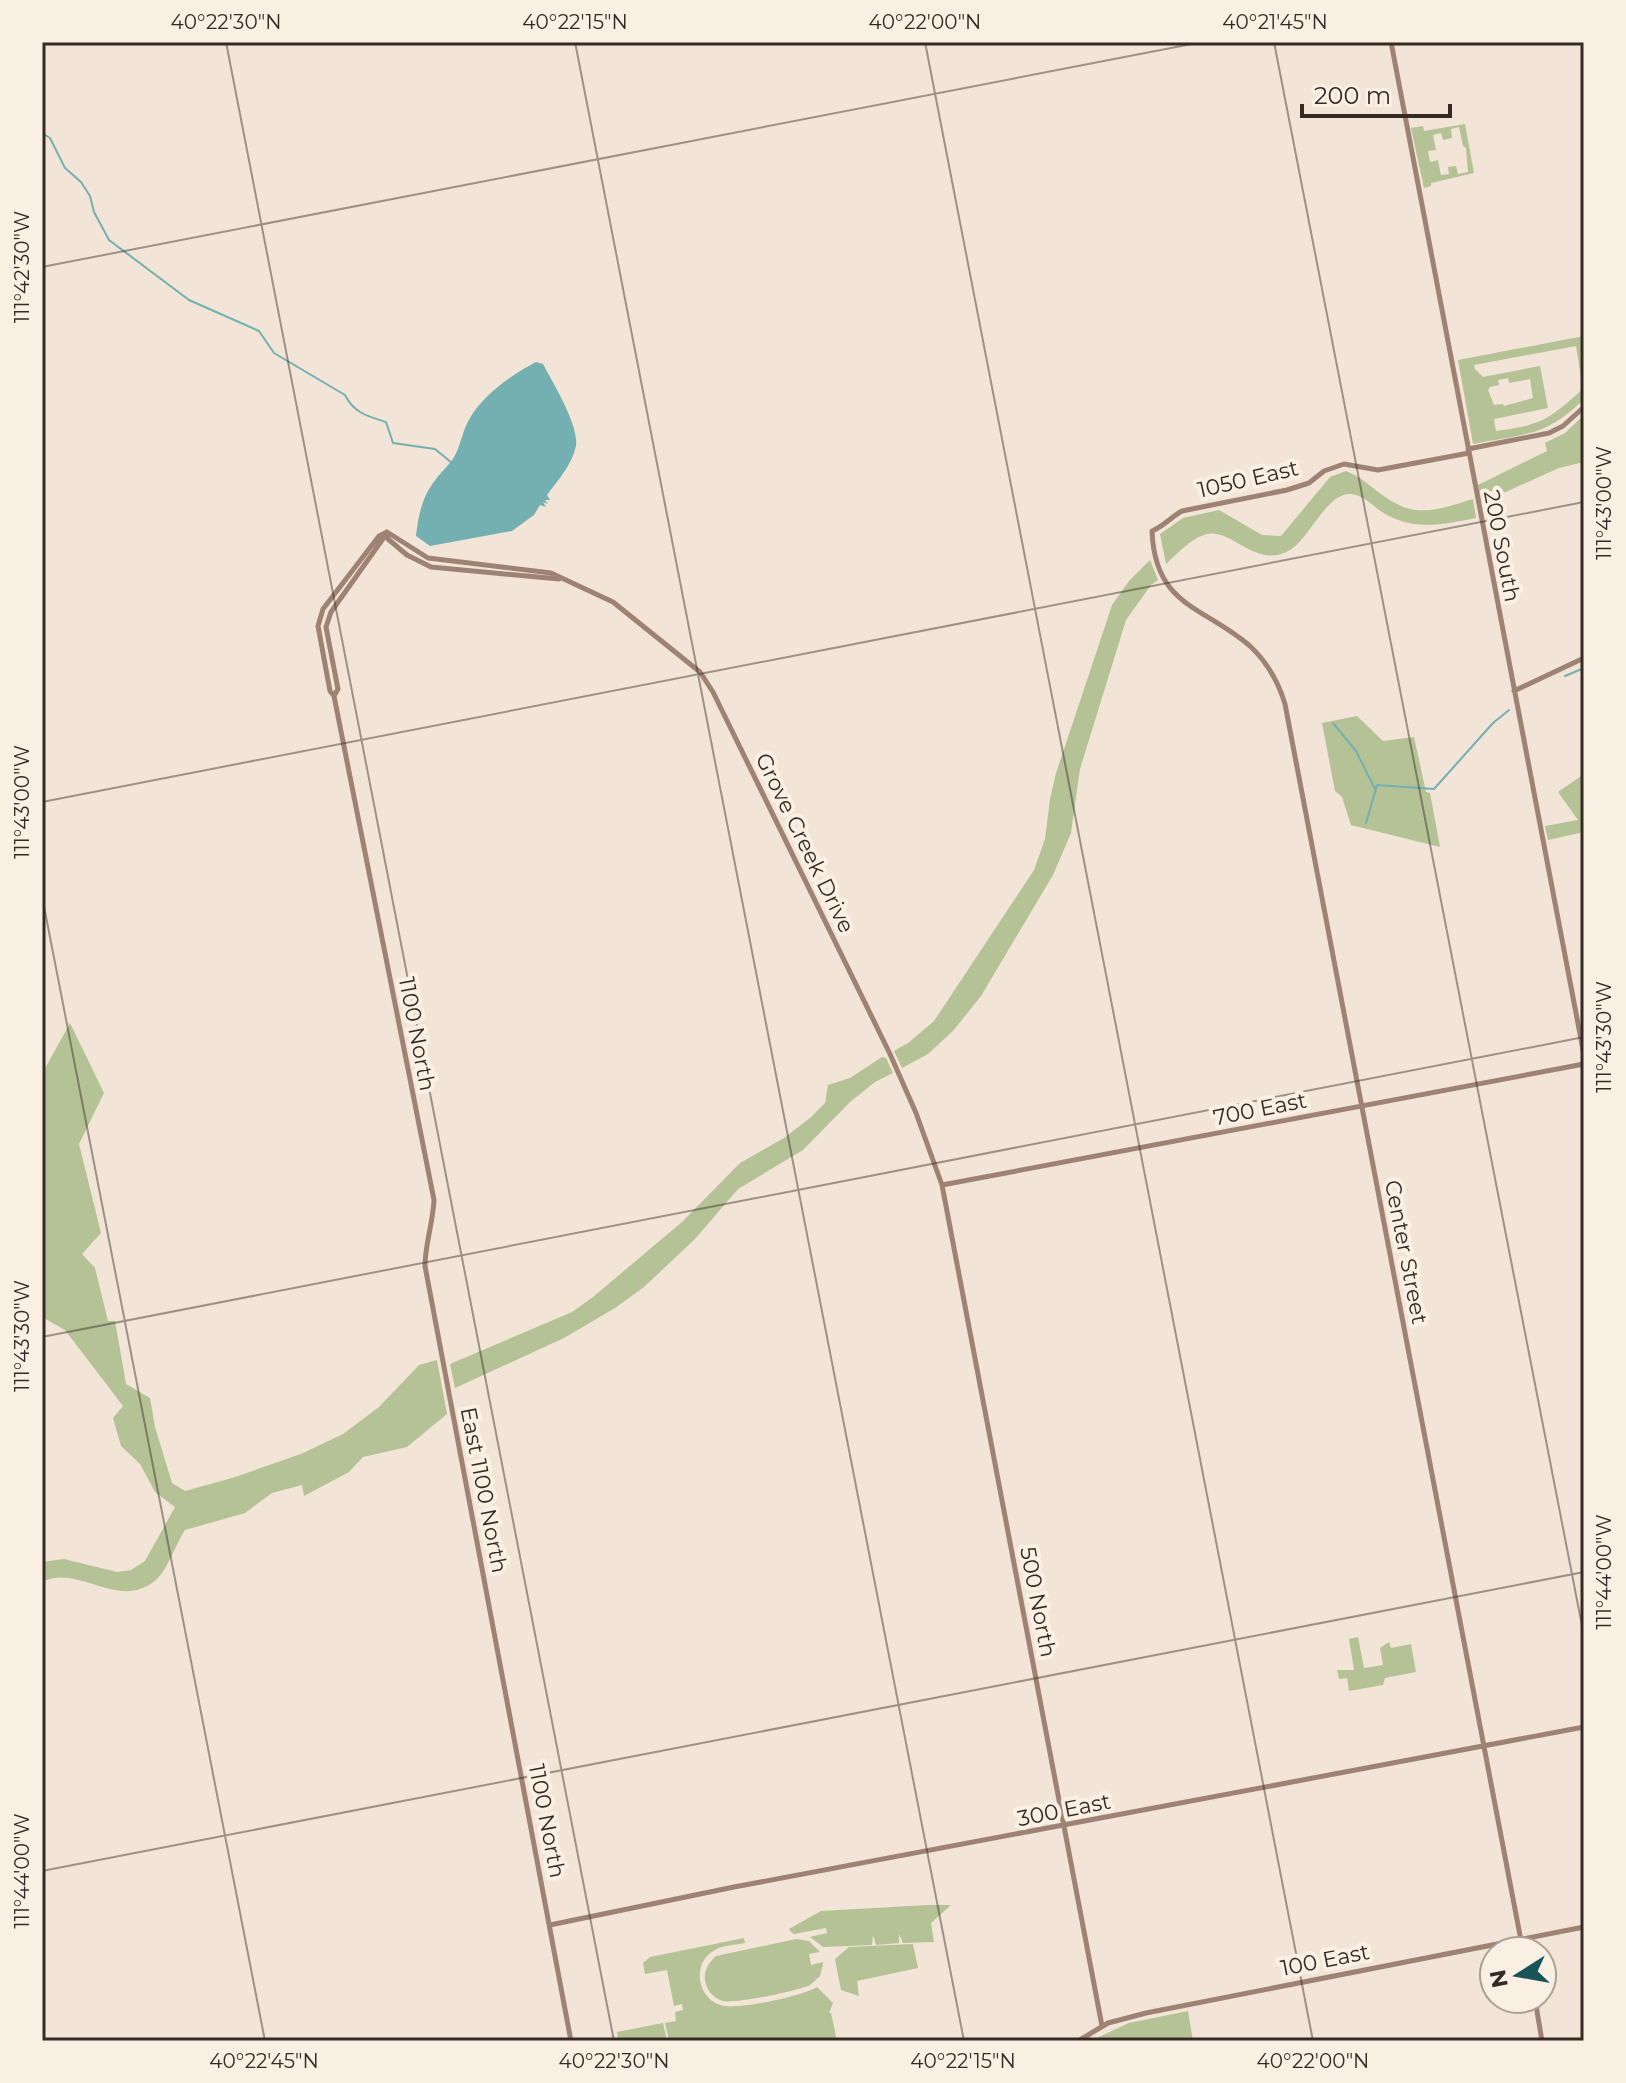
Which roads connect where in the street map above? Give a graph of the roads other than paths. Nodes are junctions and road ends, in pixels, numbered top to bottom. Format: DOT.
graph roads {
  1 [pos="1391,42"];
  2 [pos="1584,407"];
  3 [pos="1468,451"];
  4 [pos="387,532"];
  5 [pos="1184,604"];
  6 [pos="1584,658"];
  7 [pos="1514,691"];
  8 [pos="1584,1055"];
  9 [pos="1584,1064"];
  10 [pos="1362,1106"];
  11 [pos="942,1185"];
  12 [pos="446,1379"];
  13 [pos="491,1608"];
  14 [pos="1584,1727"];
  15 [pos="1484,1747"];
  16 [pos="1065,1826"];
  17 [pos="550,1925"];
  18 [pos="1584,1927"];
  19 [pos="1520,1935"];
  20 [pos="1542,1935"];
  21 [pos="1478,1947"];
  22 [pos="1538,2015"];
  23 [pos="1102,2026"];
  24 [pos="571,2041"];
  25 [pos="1078,2041"];
  26 [pos="1542,2041"];
  1 -- 3 [label="street, 200 South"];
  2 -- 3 [label="street, 1050 East"];
  3 -- 5 [label="street, 1050 East"];
  3 -- 7 [label="street, 200 South"];
  4 -- 11 [label="street, Grove Creek Drive"];
  4 -- 12 [label="street, 1100 North"];
  5 -- 10 [label="street, Center Street"];
  6 -- 7 [label="street"];
  7 -- 8 [label="street, 200 South"];
  9 -- 10 [label="street, 700 East"];
  10 -- 11 [label="street, 700 East"];
  10 -- 15 [label="street, Center Street"];
  11 -- 16 [label="street, 500 North"];
  12 -- 13 [label="street, East 1100 North"];
  13 -- 17 [label="street, 1100 North"];
  14 -- 15 [label="street, 300 East"];
  15 -- 16 [label="street, 300 East"];
  15 -- 19 [label="street, Center Street"];
  16 -- 17 [label="street, 300 East"];
  16 -- 23 [label="street, 500 North"];
  17 -- 24 [label="street, 1100 North"];
  18 -- 20 [label="street, 100 East"];
  21 -- 23 [label="street, 100 East"];
  22 -- 26 [label="street"];
  23 -- 25 [label="street, 100 East"];
}
